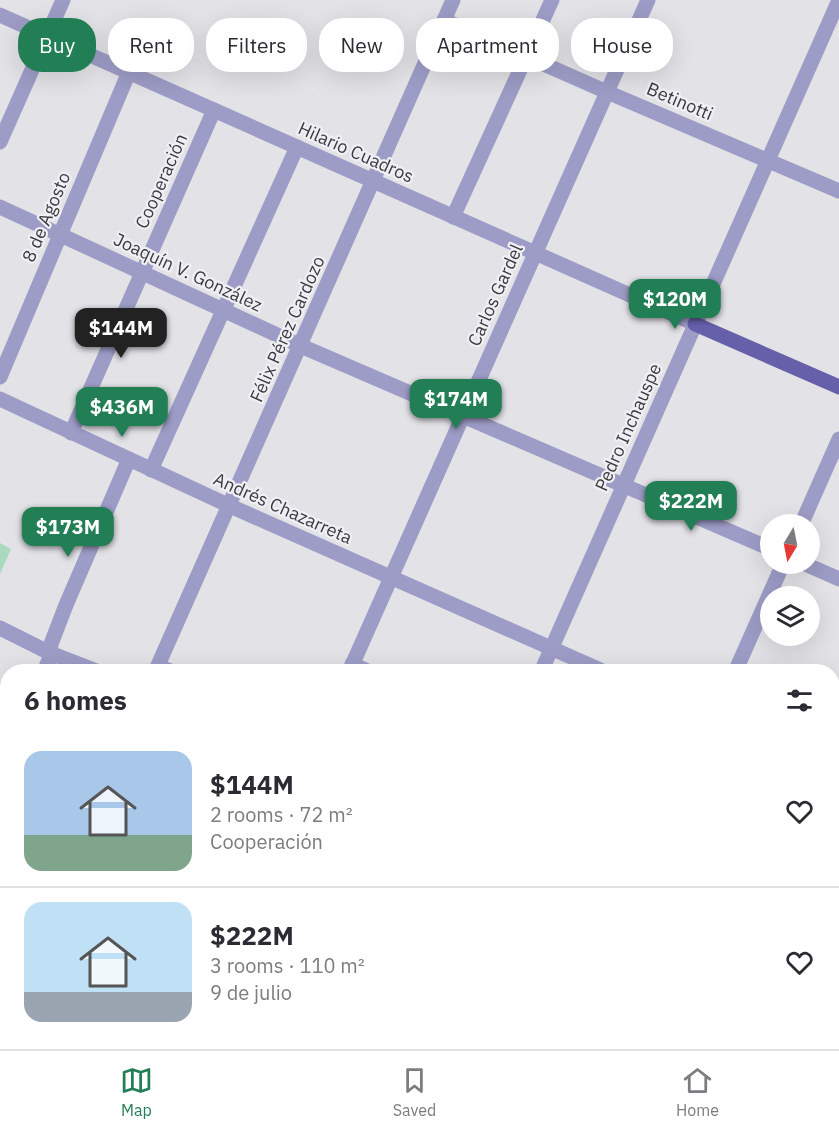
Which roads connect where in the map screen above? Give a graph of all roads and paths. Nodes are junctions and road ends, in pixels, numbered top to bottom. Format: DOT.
graph roads {
  1 [pos="63,0"];
  2 [pos="453,0"];
  3 [pos="552,0"];
  4 [pos="648,0"];
  5 [pos="839,0"];
  6 [pos="0,15"];
  7 [pos="55,18"];
  8 [pos="445,18"];
  9 [pos="544,18"];
  10 [pos="18,23"];
  11 [pos="559,71"];
  12 [pos="31,72"];
  13 [pos="129,72"];
  14 [pos="421,72"];
  15 [pos="519,72"];
  16 [pos="607,92"];
  17 [pos="214,110"];
  18 [pos="0,142"];
  19 [pos="297,147"];
  20 [pos="768,160"];
  21 [pos="374,181"];
  22 [pos="839,191"];
  23 [pos="0,207"];
  24 [pos="453,217"];
  25 [pos="60,234"];
  26 [pos="535,253"];
  27 [pos="141,272"];
  28 [pos="223,310"];
  29 [pos="696,324"];
  30 [pos="301,346"];
  31 [pos="0,377"];
  32 [pos="839,387"];
  33 [pos="0,399"];
  34 [pos="463,415"];
  35 [pos="71,433"];
  36 [pos="839,439"];
  37 [pos="129,459"];
  38 [pos="151,470"];
  39 [pos="624,484"];
  40 [pos="230,506"];
  41 [pos="806,514"];
  42 [pos="760,544"];
  43 [pos="820,571"];
  44 [pos="779,574"];
  45 [pos="391,577"];
  46 [pos="839,579"];
  47 [pos="0,628"];
  48 [pos="551,648"];
  49 [pos="50,653"];
  50 [pos="47,664"];
  51 [pos="78,664"];
  52 [pos="158,664"];
  53 [pos="352,664"];
  54 [pos="544,664"];
  55 [pos="587,664"];
  56 [pos="739,664"];
  1 -- 7 [label="street"];
  2 -- 8 [label="street, Félix Pérez Cardozo"];
  3 -- 9 [label="street"];
  4 -- 16 [label="street, Carlos Gardel"];
  5 -- 20 [label="street, Pedro Inchauspe"];
  6 -- 10 [label="street, Hilario Cuadros"];
  11 -- 16 [label="street, Betinotti"];
  12 -- 18 [label="street"];
  13 -- 17 [label="street, Hilario Cuadros"];
  13 -- 25 [label="street, 8 de Agosto"];
  14 -- 21 [label="street, Félix Pérez Cardozo"];
  15 -- 24 [label="street"];
  16 -- 20 [label="street, Betinotti"];
  16 -- 26 [label="street, Carlos Gardel"];
  17 -- 19 [label="street, Hilario Cuadros"];
  17 -- 27 [label="street, Cooperación"];
  19 -- 21 [label="street, Hilario Cuadros"];
  19 -- 28 [label="street"];
  20 -- 22 [label="street, Betinotti"];
  20 -- 29 [label="street, Pedro Inchauspe"];
  21 -- 24 [label="street, Hilario Cuadros"];
  21 -- 30 [label="street, Félix Pérez Cardozo"];
  23 -- 25 [label="street, Joaquín V. González"];
  24 -- 26 [label="street, Hilario Cuadros"];
  25 -- 27 [label="street, Joaquín V. González"];
  25 -- 31 [label="street, 8 de Agosto"];
  26 -- 29 [label="street, Hilario Cuadros"];
  26 -- 34 [label="street, Carlos Gardel"];
  27 -- 28 [label="street, Joaquín V. González"];
  27 -- 35 [label="street, Cooperación"];
  28 -- 30 [label="street, Joaquín V. González"];
  28 -- 38 [label="street"];
  29 -- 32 [label="main road"];
  29 -- 39 [label="street, Pedro Inchauspe"];
  30 -- 34 [label="street, Joaquín V. González"];
  30 -- 40 [label="street, Félix Pérez Cardozo"];
  33 -- 35 [label="street, Andrés Chazarreta"];
  34 -- 39 [label="street, Joaquín V. González"];
  34 -- 45 [label="street, Carlos Gardel"];
  35 -- 37 [label="street, Andrés Chazarreta"];
  36 -- 41 [label="street"];
  37 -- 38 [label="street, Andrés Chazarreta"];
  37 -- 49 [label="street"];
  38 -- 40 [label="street, Andrés Chazarreta"];
  39 -- 42 [label="street, Joaquín V. González"];
  39 -- 48 [label="street, Pedro Inchauspe"];
  40 -- 45 [label="street, Andrés Chazarreta"];
  40 -- 52 [label="street, Félix Pérez Cardozo"];
  43 -- 46 [label="street"];
  44 -- 56 [label="street"];
  45 -- 48 [label="street, Andrés Chazarreta"];
  45 -- 53 [label="street, Carlos Gardel"];
  47 -- 49 [label="street"];
  48 -- 54 [label="street, Pedro Inchauspe"];
  48 -- 55 [label="street, Andrés Chazarreta"];
  49 -- 50 [label="street"];
  49 -- 51 [label="street"];
}
